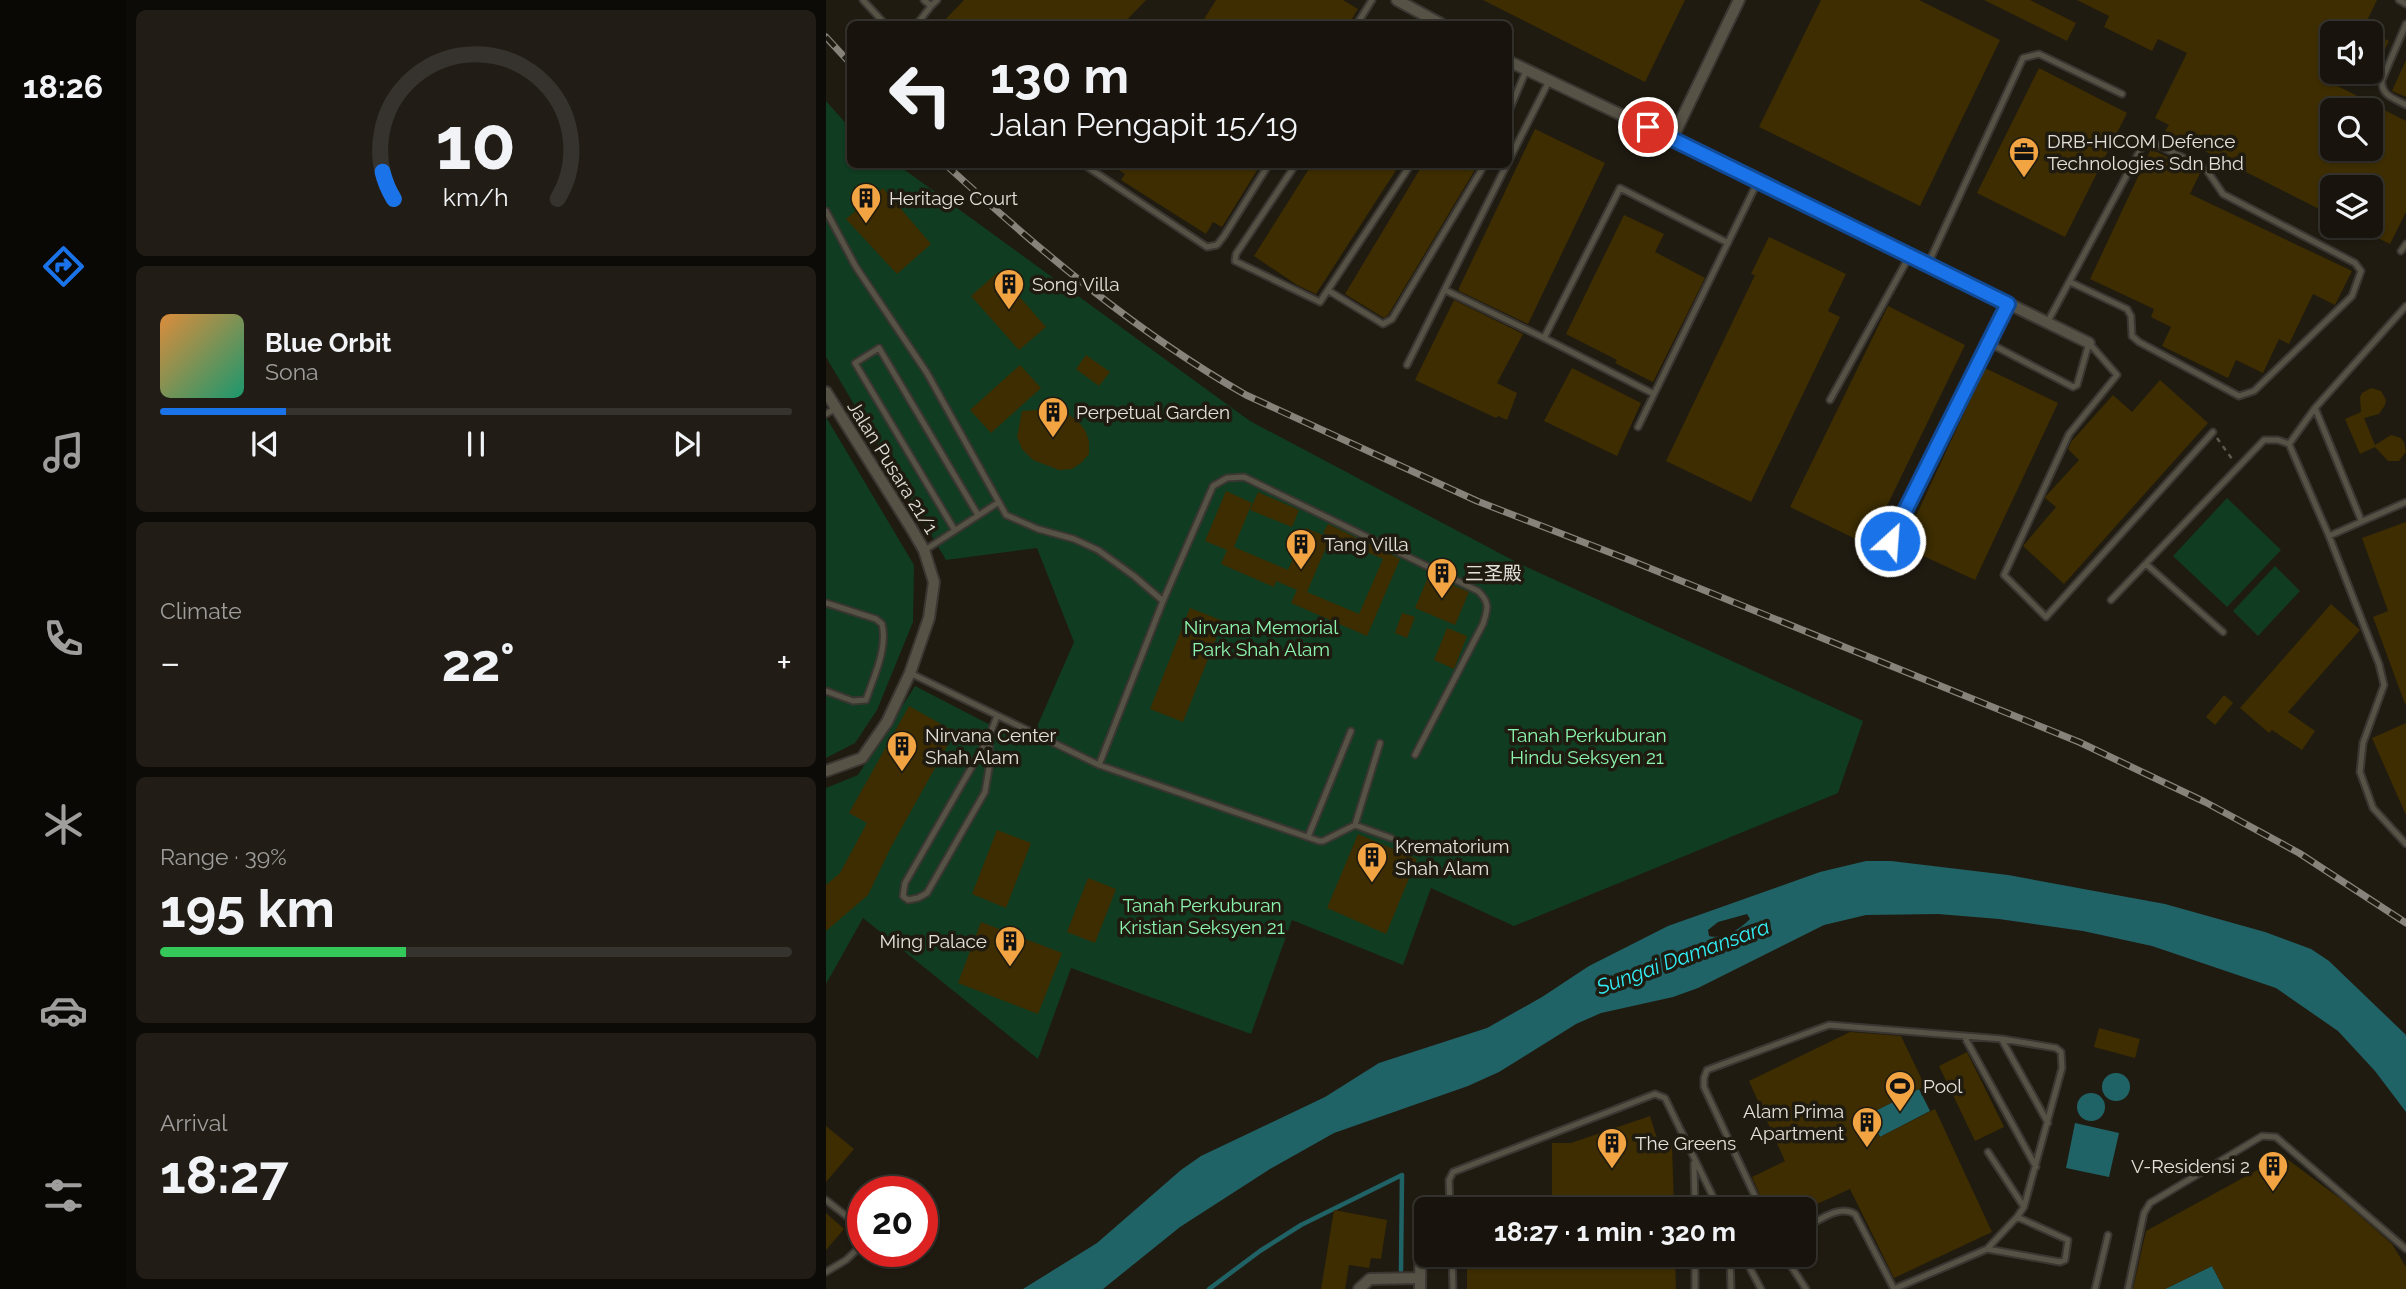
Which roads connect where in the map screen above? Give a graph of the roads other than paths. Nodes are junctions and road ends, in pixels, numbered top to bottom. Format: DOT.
graph roads {
  1 [pos="863,0"];
  2 [pos="924,0"];
  3 [pos="937,0"];
  4 [pos="1372,0"];
  5 [pos="1397,0"];
  6 [pos="1739,0"];
  7 [pos="2399,0"];
  8 [pos="2406,4"];
  9 [pos="931,6"];
  10 [pos="882,21"];
  11 [pos="919,21"];
  12 [pos="1359,21"];
  13 [pos="1436,21"];
  14 [pos="2406,24"];
  15 [pos="1512,63"];
  16 [pos="1526,71"];
  17 [pos="1549,81"];
  18 [pos="2122,94"];
  19 [pos="1512,100"];
  20 [pos="2406,105"];
  21 [pos="1672,139"];
  22 [pos="1512,155"];
  23 [pos="1089,168"];
  24 [pos="1266,168"];
  25 [pos="1293,168"];
  26 [pos="1408,168"];
  27 [pos="1483,168"];
  28 [pos="1506,168"];
  29 [pos="1758,181"];
  30 [pos="826,211"];
  31 [pos="1728,243"];
  32 [pos="2406,244"];
  33 [pos="2401,251"];
  34 [pos="1910,255"];
  35 [pos="1928,264"];
  36 [pos="2070,282"];
  37 [pos="1445,290"];
  38 [pos="1329,291"];
  39 [pos="2008,304"];
  40 [pos="2406,306"];
  41 [pos="2047,323"];
  42 [pos="1544,338"];
  43 [pos="1989,343"];
  44 [pos="2089,343"];
  45 [pos="1407,365"];
  46 [pos="826,392"];
  47 [pos="1654,394"];
  48 [pos="1830,400"];
  49 [pos="2315,408"];
  50 [pos="831,411"];
  51 [pos="1638,427"];
  52 [pos="2213,432"];
  53 [pos="2289,444"];
  54 [pos="999,502"];
  55 [pos="2406,502"];
  56 [pos="978,514"];
  57 [pos="2361,520"];
  58 [pos="954,529"];
  59 [pos="2329,536"];
  60 [pos="1890,541"];
  61 [pos="924,550"];
  62 [pos="2146,564"];
  63 [pos="2111,600"];
  64 [pos="1163,601"];
  65 [pos="826,603"];
  66 [pos="2223,632"];
  67 [pos="910,673"];
  68 [pos="826,691"];
  69 [pos="997,716"];
  70 [pos="1351,731"];
  71 [pos="989,737"];
  72 [pos="1380,743"];
  73 [pos="1415,755"];
  74 [pos="1099,765"];
  75 [pos="826,771"];
  76 [pos="1355,825"];
  77 [pos="1308,837"];
  78 [pos="1391,838"];
  79 [pos="2406,844"];
  80 [pos="1964,1036"];
  81 [pos="2002,1039"];
  82 [pos="2048,1123"];
  83 [pos="1988,1152"];
  84 [pos="1694,1160"];
  85 [pos="2035,1167"];
  86 [pos="1450,1197"];
  87 [pos="1695,1197"];
  88 [pos="1713,1197"];
  89 [pos="1755,1197"];
  90 [pos="826,1200"];
  91 [pos="2024,1207"];
  92 [pos="847,1216"];
  93 [pos="2017,1217"];
  94 [pos="1816,1222"];
  95 [pos="2108,1235"];
  96 [pos="1987,1249"];
  97 [pos="2406,1249"];
  98 [pos="847,1259"];
  99 [pos="1452,1267"];
  100 [pos="1695,1267"];
  101 [pos="1730,1267"];
  102 [pos="1750,1267"];
  103 [pos="1792,1267"];
  104 [pos="826,1272"];
  105 [pos="1420,1283"];
  106 [pos="1359,1289"];
  107 [pos="1453,1289"];
  108 [pos="1695,1289"];
  109 [pos="1731,1289"];
  110 [pos="1762,1289"];
  111 [pos="1806,1289"];
  112 [pos="1894,1289"];
  113 [pos="2095,1289"];
  114 [pos="2129,1289"];
  1 -- 10 [label="lane"];
  2 -- 9 [label="lane"];
  3 -- 9 [label="lane"];
  4 -- 12 [label="lane"];
  5 -- 13 [label="street"];
  6 -- 21 [label="street"];
  7 -- 8 [label="lane"];
  9 -- 11 [label="lane"];
  14 -- 20 [label="lane"];
  15 -- 16 [label="street"];
  16 -- 17 [label="street"];
  16 -- 19 [label="lane"];
  17 -- 21 [label="street"];
  17 -- 22 [label="lane"];
  18 -- 35 [label="lane"];
  21 -- 29 [label="street"];
  23 -- 24 [label="lane"];
  25 -- 38 [label="lane"];
  26 -- 38 [label="lane"];
  27 -- 38 [label="lane"];
  28 -- 37 [label="lane"];
  29 -- 31 [label="lane"];
  29 -- 34 [label="street"];
  30 -- 54 [label="lane"];
  31 -- 42 [label="lane"];
  31 -- 47 [label="lane"];
  32 -- 33 [label="lane"];
  34 -- 35 [label="street"];
  34 -- 48 [label="lane"];
  35 -- 39 [label="street"];
  36 -- 36 [label="lane"];
  36 -- 41 [label="lane"];
  37 -- 42 [label="lane"];
  37 -- 45 [label="lane"];
  39 -- 41 [label="street"];
  39 -- 43 [label="lane"];
  40 -- 49 [label="lane"];
  41 -- 44 [label="street"];
  42 -- 47 [label="lane"];
  43 -- 44 [label="lane"];
  43 -- 60 [label="lane"];
  44 -- 52 [label="lane"];
  46 -- 50 [label="street, Jalan Pusara 21/1"];
  47 -- 51 [label="lane"];
  49 -- 53 [label="lane"];
  49 -- 57 [label="lane"];
  50 -- 61 [label="street, Jalan Pusara 21/1"];
  53 -- 59 [label="lane"];
  53 -- 62 [label="lane"];
  54 -- 56 [label="lane"];
  54 -- 64 [label="lane"];
  55 -- 57 [label="lane"];
  56 -- 58 [label="lane"];
  56 -- 58 [label="lane"];
  57 -- 59 [label="lane"];
  58 -- 61 [label="lane"];
  59 -- 79 [label="lane"];
  61 -- 67 [label="street, Jalan Pusara 21/1"];
  62 -- 63 [label="lane"];
  62 -- 66 [label="lane"];
  64 -- 73 [label="lane"];
  64 -- 74 [label="lane"];
  65 -- 68 [label="lane"];
  67 -- 69 [label="lane"];
  67 -- 75 [label="street, Jalan Pusara 21/1"];
  69 -- 71 [label="lane"];
  69 -- 74 [label="lane"];
  70 -- 77 [label="lane"];
  71 -- 71 [label="lane"];
  72 -- 76 [label="lane"];
  74 -- 77 [label="lane"];
  76 -- 77 [label="lane"];
  76 -- 78 [label="lane"];
  80 -- 81 [label="lane"];
  80 -- 85 [label="lane"];
  80 -- 89 [label="lane"];
  81 -- 82 [label="lane"];
  81 -- 82 [label="lane"];
  82 -- 85 [label="lane"];
  83 -- 91 [label="lane"];
  84 -- 86 [label="lane"];
  84 -- 87 [label="lane"];
  84 -- 88 [label="lane"];
  85 -- 91 [label="lane"];
  90 -- 92 [label="lane"];
  91 -- 93 [label="lane"];
  93 -- 96 [label="lane"];
  93 -- 96 [label="lane"];
  94 -- 112 [label="lane"];
  95 -- 113 [label="lane"];
  96 -- 112 [label="lane"];
  97 -- 114 [label="lane"];
  98 -- 104 [label="lane"];
  99 -- 107 [label="lane"];
  100 -- 108 [label="lane"];
  101 -- 109 [label="lane"];
  102 -- 110 [label="lane"];
  103 -- 111 [label="lane"];
  105 -- 106 [label="street"];
}
